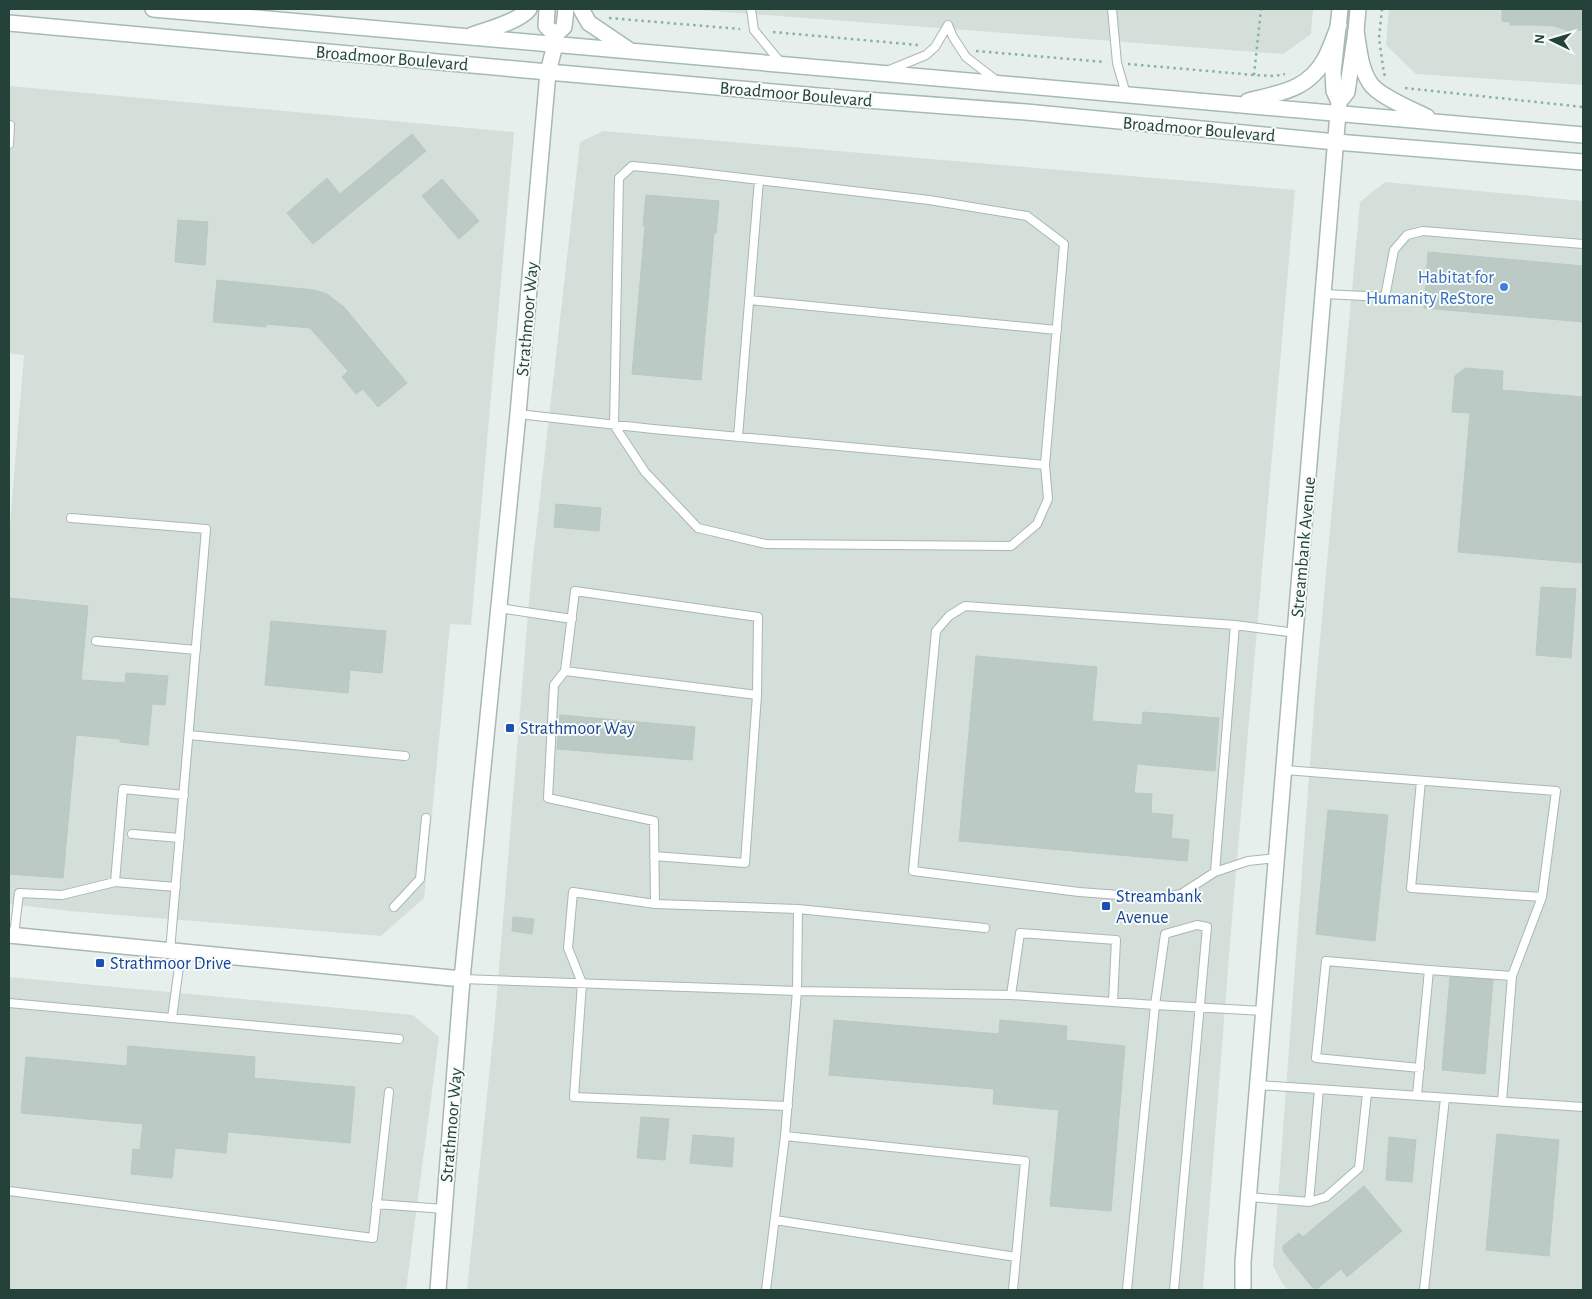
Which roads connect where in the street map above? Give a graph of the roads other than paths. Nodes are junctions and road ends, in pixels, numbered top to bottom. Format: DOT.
graph roads {
  1 [pos="153,9"];
  2 [pos="159,9"];
  3 [pos="249,9"];
  4 [pos="529,9"];
  5 [pos="547,9"];
  6 [pos="566,9"];
  7 [pos="581,9"];
  8 [pos="751,9"];
  9 [pos="1112,9"];
  10 [pos="1340,9"];
  11 [pos="1358,9"];
  12 [pos="262,17"];
  13 [pos="9,23"];
  14 [pos="1339,25"];
  15 [pos="1356,31"];
  16 [pos="470,36"];
  17 [pos="555,40"];
  18 [pos="631,51"];
  19 [pos="781,63"];
  20 [pos="548,72"];
  21 [pos="882,73"];
  22 [pos="1000,83"];
  23 [pos="1126,94"];
  24 [pos="1238,104"];
  25 [pos="1339,108"];
  26 [pos="1432,120"];
  27 [pos="9,125"];
  28 [pos="1583,135"];
  29 [pos="1336,142"];
  30 [pos="9,144"];
  31 [pos="1583,162"];
  32 [pos="759,180"];
  33 [pos="1583,244"];
  34 [pos="1324,294"];
  35 [pos="749,300"];
  36 [pos="1057,330"];
  37 [pos="518,414"];
  38 [pos="614,425"];
  39 [pos="738,437"];
  40 [pos="1045,465"];
  41 [pos="71,518"];
  42 [pos="499,608"];
  43 [pos="572,619"];
  44 [pos="1235,625"];
  45 [pos="1296,633"];
  46 [pos="96,641"];
  47 [pos="196,650"];
  48 [pos="565,671"];
  49 [pos="757,696"];
  50 [pos="189,736"];
  51 [pos="405,756"];
  52 [pos="1285,770"];
  53 [pos="1421,781"];
  54 [pos="184,795"];
  55 [pos="426,818"];
  56 [pos="132,834"];
  57 [pos="180,838"];
  58 [pos="654,856"];
  59 [pos="1277,858"];
  60 [pos="1215,872"];
  61 [pos="115,882"];
  62 [pos="176,887"];
  63 [pos="1542,897"];
  64 [pos="654,904"];
  65 [pos="394,907"];
  66 [pos="798,908"];
  67 [pos="985,928"];
  68 [pos="11,935"];
  69 [pos="176,952"];
  70 [pos="1429,970"];
  71 [pos="1512,976"];
  72 [pos="462,980"];
  73 [pos="582,983"];
  74 [pos="797,991"];
  75 [pos="1011,995"];
  76 [pos="1113,1002"];
  77 [pos="9,1003"];
  78 [pos="1155,1005"];
  79 [pos="1200,1007"];
  80 [pos="1264,1011"];
  81 [pos="172,1018"];
  82 [pos="399,1039"];
  83 [pos="1420,1068"];
  84 [pos="1258,1085"];
  85 [pos="1319,1089"];
  86 [pos="389,1092"];
  87 [pos="1367,1092"];
  88 [pos="1417,1096"];
  89 [pos="1445,1098"];
  90 [pos="1502,1102"];
  91 [pos="788,1106"];
  92 [pos="1583,1107"];
  93 [pos="785,1136"];
  94 [pos="9,1191"];
  95 [pos="1249,1197"];
  96 [pos="1309,1202"];
  97 [pos="376,1204"];
  98 [pos="444,1209"];
  99 [pos="775,1220"];
  100 [pos="1016,1257"];
  101 [pos="438,1290"];
  102 [pos="766,1290"];
  103 [pos="1013,1290"];
  104 [pos="1128,1290"];
  105 [pos="1174,1290"];
  106 [pos="1244,1290"];
  107 [pos="1424,1290"];
  1 -- 2 [label="main road, Broadmoor Boulevard"];
  2 -- 12 [label="main road, Broadmoor Boulevard"];
  3 -- 12 [label="lane"];
  4 -- 16 [label="main road"];
  5 -- 17 [label="main road"];
  6 -- 17 [label="main road, Strathmoor Way"];
  7 -- 18 [label="main road"];
  8 -- 19 [label="lane"];
  9 -- 23 [label="lane"];
  10 -- 14 [label="main road"];
  11 -- 15 [label="main road"];
  12 -- 16 [label="main road, Broadmoor Boulevard"];
  13 -- 20 [label="main road, Broadmoor Boulevard"];
  14 -- 24 [label="main road"];
  14 -- 25 [label="main road"];
  15 -- 25 [label="main road"];
  15 -- 26 [label="main road"];
  16 -- 17 [label="main road, Broadmoor Boulevard"];
  17 -- 18 [label="main road, Broadmoor Boulevard"];
  17 -- 20 [label="main road, Strathmoor Way"];
  18 -- 19 [label="main road, Broadmoor Boulevard"];
  19 -- 21 [label="main road, Broadmoor Boulevard"];
  20 -- 29 [label="main road, Broadmoor Boulevard"];
  20 -- 37 [label="main road, Strathmoor Way"];
  21 -- 22 [label="main road, Broadmoor Boulevard"];
  21 -- 22 [label="lane"];
  22 -- 23 [label="main road, Broadmoor Boulevard"];
  23 -- 24 [label="main road, Broadmoor Boulevard"];
  24 -- 25 [label="main road, Broadmoor Boulevard"];
  25 -- 26 [label="main road, Broadmoor Boulevard"];
  25 -- 29 [label="main road, Streambank Avenue"];
  26 -- 28 [label="main road, Broadmoor Boulevard"];
  27 -- 30 [label="lane"];
  29 -- 31 [label="main road, Broadmoor Boulevard"];
  29 -- 34 [label="main road, Streambank Avenue"];
  32 -- 35 [label="lane"];
  32 -- 36 [label="lane"];
  32 -- 38 [label="lane"];
  33 -- 34 [label="lane"];
  34 -- 45 [label="main road, Streambank Avenue"];
  35 -- 36 [label="lane"];
  35 -- 39 [label="lane"];
  36 -- 40 [label="lane"];
  37 -- 38 [label="lane"];
  37 -- 42 [label="main road, Strathmoor Way"];
  38 -- 39 [label="lane"];
  38 -- 40 [label="lane"];
  39 -- 40 [label="lane"];
  41 -- 47 [label="lane"];
  42 -- 43 [label="lane"];
  42 -- 72 [label="main road, Strathmoor Way"];
  43 -- 48 [label="lane"];
  43 -- 49 [label="lane"];
  44 -- 45 [label="lane"];
  44 -- 60 [label="lane"];
  44 -- 60 [label="lane"];
  45 -- 52 [label="main road, Streambank Avenue"];
  46 -- 47 [label="lane"];
  47 -- 50 [label="lane"];
  48 -- 49 [label="lane"];
  48 -- 58 [label="lane"];
  49 -- 58 [label="lane"];
  50 -- 51 [label="lane"];
  50 -- 54 [label="lane"];
  52 -- 53 [label="lane"];
  52 -- 59 [label="main road, Streambank Avenue"];
  53 -- 63 [label="lane"];
  53 -- 63 [label="lane"];
  54 -- 57 [label="lane"];
  54 -- 61 [label="lane"];
  55 -- 65 [label="lane"];
  56 -- 57 [label="lane"];
  57 -- 62 [label="lane"];
  58 -- 64 [label="lane"];
  59 -- 60 [label="lane"];
  59 -- 80 [label="main road, Streambank Avenue"];
  61 -- 62 [label="lane"];
  61 -- 68 [label="lane"];
  62 -- 69 [label="lane"];
  63 -- 71 [label="lane"];
  64 -- 66 [label="lane"];
  64 -- 73 [label="lane"];
  66 -- 67 [label="lane"];
  66 -- 74 [label="lane"];
  68 -- 69 [label="main road"];
  69 -- 72 [label="main road"];
  69 -- 81 [label="lane"];
  70 -- 71 [label="lane"];
  70 -- 83 [label="lane"];
  70 -- 83 [label="lane"];
  71 -- 90 [label="lane"];
  72 -- 73 [label="lane"];
  72 -- 98 [label="main road, Strathmoor Way"];
  73 -- 74 [label="lane"];
  73 -- 91 [label="lane"];
  74 -- 75 [label="lane"];
  74 -- 91 [label="lane"];
  75 -- 76 [label="lane"];
  75 -- 76 [label="lane"];
  76 -- 78 [label="lane"];
  77 -- 81 [label="lane"];
  78 -- 79 [label="lane"];
  78 -- 79 [label="lane"];
  78 -- 104 [label="lane"];
  79 -- 80 [label="lane"];
  79 -- 105 [label="lane"];
  80 -- 84 [label="main road, Streambank Avenue"];
  81 -- 82 [label="lane"];
  83 -- 88 [label="lane"];
  84 -- 85 [label="lane"];
  84 -- 95 [label="main road, Streambank Avenue"];
  85 -- 87 [label="lane"];
  85 -- 96 [label="lane"];
  86 -- 97 [label="lane"];
  87 -- 88 [label="lane"];
  87 -- 96 [label="lane"];
  88 -- 89 [label="lane"];
  89 -- 90 [label="lane"];
  89 -- 107 [label="lane"];
  90 -- 92 [label="lane"];
  91 -- 93 [label="lane"];
  93 -- 99 [label="lane"];
  93 -- 100 [label="lane"];
  94 -- 97 [label="lane"];
  95 -- 96 [label="lane"];
  95 -- 106 [label="main road, Streambank Avenue"];
  97 -- 98 [label="lane"];
  98 -- 101 [label="main road, Strathmoor Way"];
  99 -- 100 [label="lane"];
  99 -- 102 [label="lane"];
  100 -- 103 [label="lane"];
}
